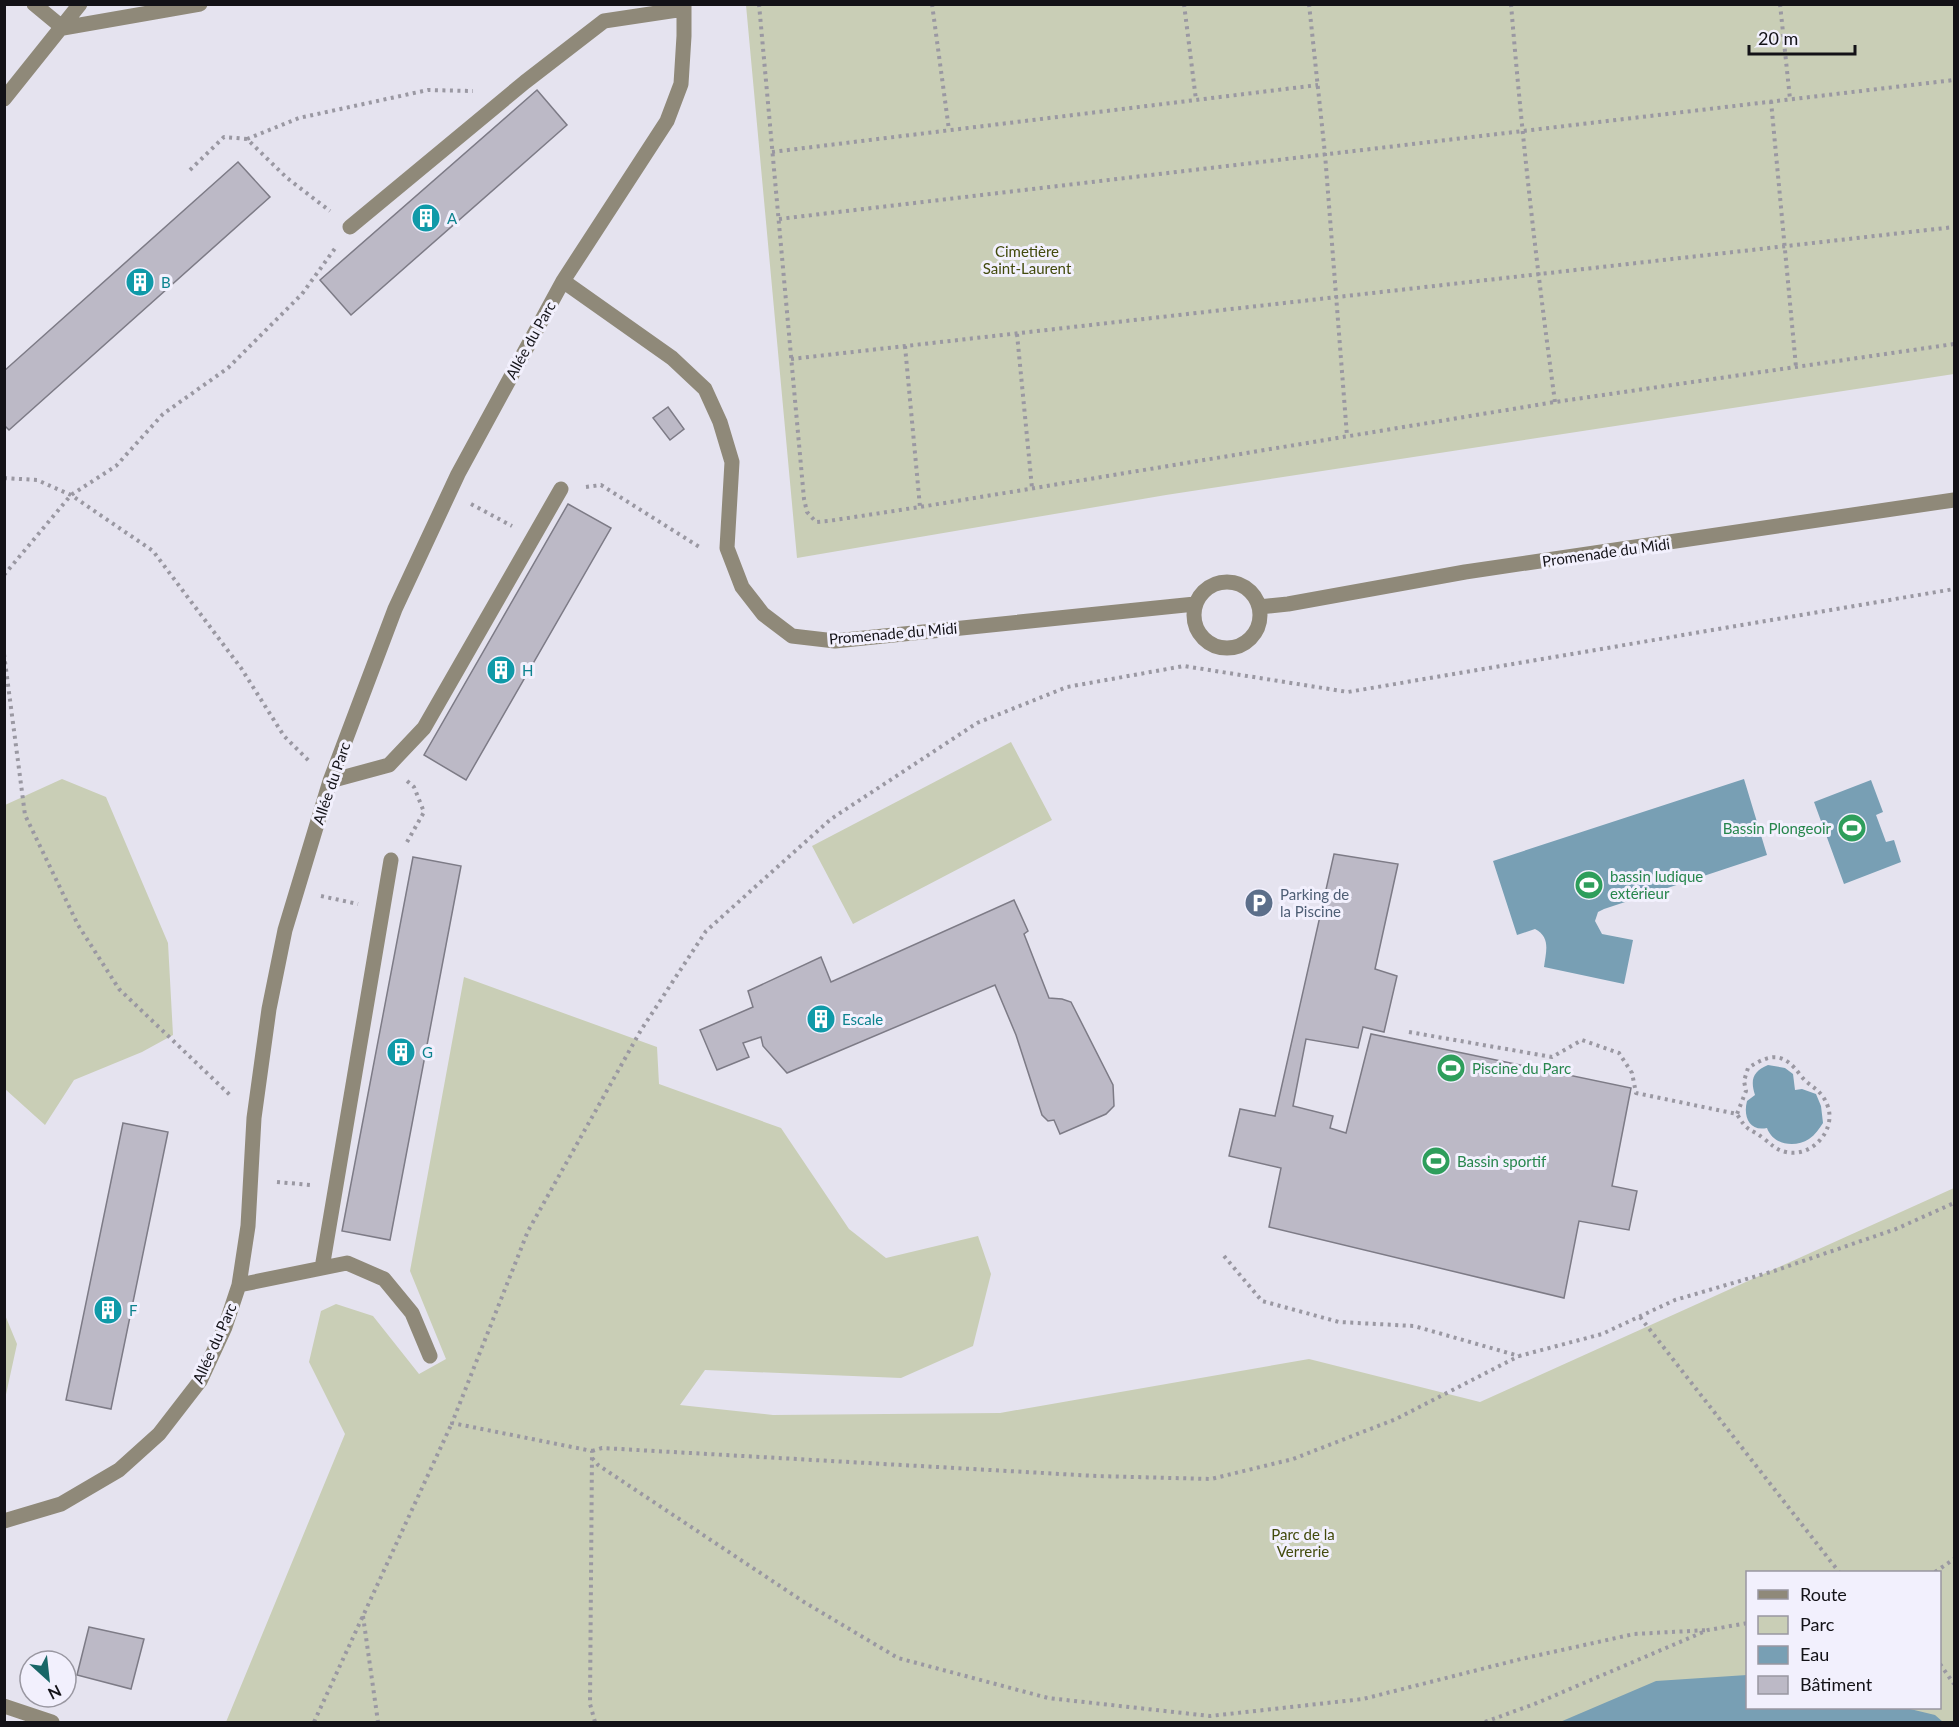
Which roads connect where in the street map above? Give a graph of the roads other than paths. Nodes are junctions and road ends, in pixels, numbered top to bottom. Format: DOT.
graph roads {
  1 [pos="34,4"];
  2 [pos="80,4"];
  3 [pos="200,4"];
  4 [pos="684,7"];
  5 [pos="63,28"];
  6 [pos="4,99"];
  7 [pos="350,227"];
  8 [pos="563,281"];
  9 [pos="561,489"];
  10 [pos="1954,500"];
  11 [pos="1195,604"];
  12 [pos="1259,606"];
  13 [pos="330,781"];
  14 [pos="391,860"];
  15 [pos="322,1268"];
  16 [pos="239,1285"];
  17 [pos="430,1356"];
  18 [pos="4,1521"];
  19 [pos="4,1706"];
  20 [pos="52,1722"];
  1 -- 5 [label="street"];
  2 -- 5 [label="street"];
  3 -- 5 [label="street"];
  4 -- 7 [label="street"];
  4 -- 8 [label="street, Allée du Parc"];
  5 -- 6 [label="street"];
  8 -- 11 [label="street, Promenade du Midi"];
  8 -- 13 [label="street, Allée du Parc"];
  9 -- 13 [label="street"];
  10 -- 12 [label="street, Promenade du Midi"];
  11 -- 12 [label="street"];
  11 -- 12 [label="street"];
  13 -- 16 [label="street, Allée du Parc"];
  14 -- 15 [label="street"];
  15 -- 16 [label="street"];
  15 -- 17 [label="street"];
  16 -- 18 [label="street, Allée du Parc"];
  19 -- 20 [label="street"];
}
